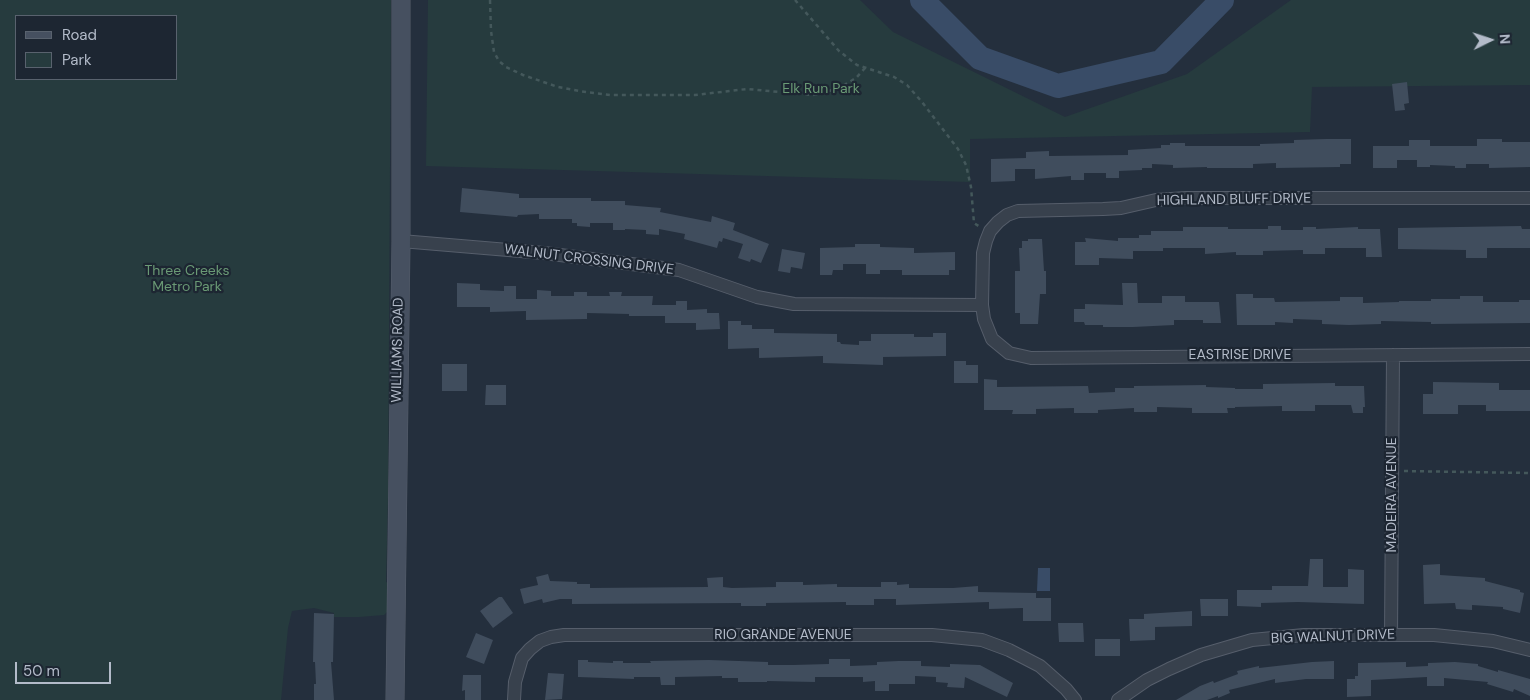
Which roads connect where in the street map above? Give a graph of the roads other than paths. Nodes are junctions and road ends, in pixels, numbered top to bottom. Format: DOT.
graph roads {
  1 [pos="401,0"];
  2 [pos="1530,198"];
  3 [pos="400,241"];
  4 [pos="982,305"];
  5 [pos="1530,354"];
  6 [pos="1393,355"];
  7 [pos="1392,634"];
  8 [pos="1530,650"];
  9 [pos="395,700"];
  10 [pos="514,700"];
  11 [pos="1075,700"];
  12 [pos="1118,700"];
  1 -- 3 [label="main road, WILLIAMS ROAD"];
  2 -- 4 [label="street, HIGHLAND BLUFF DRIVE"];
  3 -- 4 [label="street, WALNUT CROSSING DRIVE"];
  3 -- 9 [label="main road, WILLIAMS ROAD"];
  4 -- 6 [label="street, EASTRISE DRIVE"];
  5 -- 6 [label="street, EASTRISE DRIVE"];
  6 -- 7 [label="street, MADEIRA AVENUE"];
  7 -- 8 [label="street, BIG WALNUT DRIVE"];
  7 -- 12 [label="street, BIG WALNUT DRIVE"];
  10 -- 11 [label="street, RIO GRANDE AVENUE"];
}
